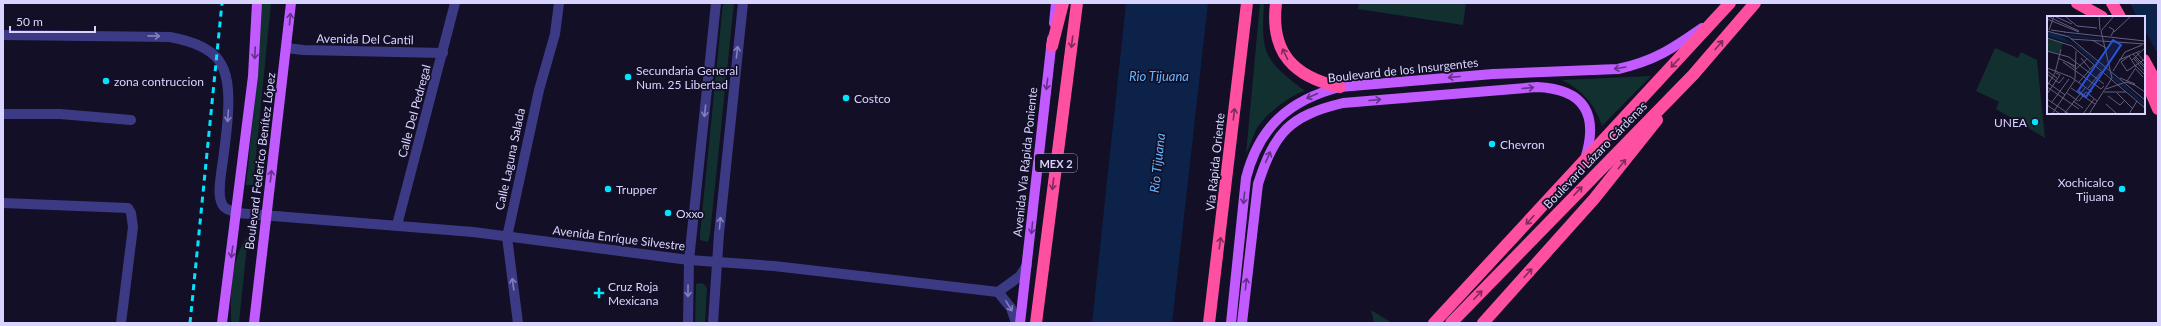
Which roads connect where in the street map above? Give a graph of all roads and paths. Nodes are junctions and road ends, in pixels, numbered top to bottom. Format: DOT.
graph roads {
  1 [pos="257,3"];
  2 [pos="291,3"];
  3 [pos="455,3"];
  4 [pos="559,3"];
  5 [pos="716,3"];
  6 [pos="743,3"];
  7 [pos="1056,3"];
  8 [pos="1063,3"];
  9 [pos="1077,3"];
  10 [pos="1247,3"];
  11 [pos="1276,3"];
  12 [pos="1730,3"];
  13 [pos="1755,3"];
  14 [pos="2077,3"];
  15 [pos="2100,16"];
  16 [pos="1716,19"];
  17 [pos="3,35"];
  18 [pos="1052,46"];
  19 [pos="287,48"];
  20 [pos="443,53"];
  21 [pos="2145,62"];
  22 [pos="1493,74"];
  23 [pos="1693,75"];
  24 [pos="2145,78"];
  25 [pos="2145,86"];
  26 [pos="2158,86"];
  27 [pos="1340,87"];
  28 [pos="1489,92"];
  29 [pos="2158,110"];
  30 [pos="3,114"];
  31 [pos="131,120"];
  32 [pos="1585,159"];
  33 [pos="3,203"];
  34 [pos="237,213"];
  35 [pos="266,215"];
  36 [pos="396,225"];
  37 [pos="507,237"];
  38 [pos="689,260"];
  39 [pos="716,262"];
  40 [pos="1028,264"];
  41 [pos="998,292"];
  42 [pos="121,323"];
  43 [pos="222,323"];
  44 [pos="254,323"];
  45 [pos="518,323"];
  46 [pos="688,323"];
  47 [pos="713,323"];
  48 [pos="1016,323"];
  49 [pos="1020,323"];
  50 [pos="1036,323"];
  51 [pos="1209,323"];
  52 [pos="1231,323"];
  53 [pos="1242,323"];
  54 [pos="1434,323"];
  55 [pos="1451,323"];
  56 [pos="1483,323"];
  1 -- 34 [label="main road, Boulevard Federico Benítez López, one-way"];
  19 -- 2 [label="main road, Boulevard Federico Benítez López, one-way"];
  3 -- 20 [label="street, Calle Del Pedregal"];
  4 -- 37 [label="street, Calle Laguna Salada"];
  5 -- 38 [label="street, one-way"];
  39 -- 6 [label="street, one-way"];
  7 -- 18 [label="main road, Avenida Vía Rápida Poniente"];
  8 -- 18 [label="highway"];
  9 -- 50 [label="highway, MEX 2, one-way"];
  51 -- 10 [label="highway, Vía Rápida Oriente, one-way"];
  27 -- 11 [label="highway, one-way"];
  12 -- 16 [label="highway, Boulevard Lázaro Cárdenas"];
  23 -- 13 [label="highway, Boulevard Lázaro Cárdenas, one-way"];
  14 -- 15 [label="highway"];
  16 -- 22 [label="main road, Boulevard de los Insurgentes, one-way"];
  16 -- 32 [label="highway, Boulevard Lázaro Cárdenas, one-way"];
  17 -- 34 [label="street, one-way"];
  18 -- 40 [label="main road, Avenida Vía Rápida Poniente, one-way"];
  19 -- 20 [label="street, Avenida Del Cantil"];
  35 -- 19 [label="main road, Boulevard Federico Benítez López, one-way"];
  20 -- 36 [label="street, Calle Del Pedregal"];
  21 -- 26 [label="highway"];
  22 -- 27 [label="main road, Boulevard de los Insurgentes, one-way"];
  22 -- 28 [label="main road"];
  55 -- 23 [label="highway, Boulevard Lázaro Cárdenas, one-way"];
  56 -- 23 [label="highway, one-way"];
  24 -- 29 [label="highway"];
  25 -- 29 [label="highway"];
  27 -- 52 [label="main road, Boulevard de los Insurgentes, one-way"];
  28 -- 32 [label="main road, one-way"];
  53 -- 28 [label="main road, one-way"];
  30 -- 31 [label="street"];
  32 -- 54 [label="highway, Boulevard Lázaro Cárdenas, one-way"];
  33 -- 42 [label="street"];
  34 -- 35 [label="street, Avenida Enríque Silvestre"];
  34 -- 43 [label="main road, Boulevard Federico Benítez López, one-way"];
  35 -- 36 [label="street, Avenida Enríque Silvestre"];
  35 -- 44 [label="main road, Boulevard Federico Benítez López"];
  36 -- 37 [label="street, Avenida Enríque Silvestre"];
  37 -- 38 [label="street, Avenida Enríque Silvestre"];
  45 -- 37 [label="street, Calle Laguna Salada, one-way"];
  38 -- 39 [label="street, Avenida Enríque Silvestre"];
  38 -- 46 [label="street, one-way"];
  39 -- 41 [label="street, Avenida Enríque Silvestre"];
  39 -- 47 [label="street"];
  40 -- 41 [label="street"];
  40 -- 49 [label="main road, Avenida Vía Rápida Poniente"];
  41 -- 48 [label="street, one-way"];
}
